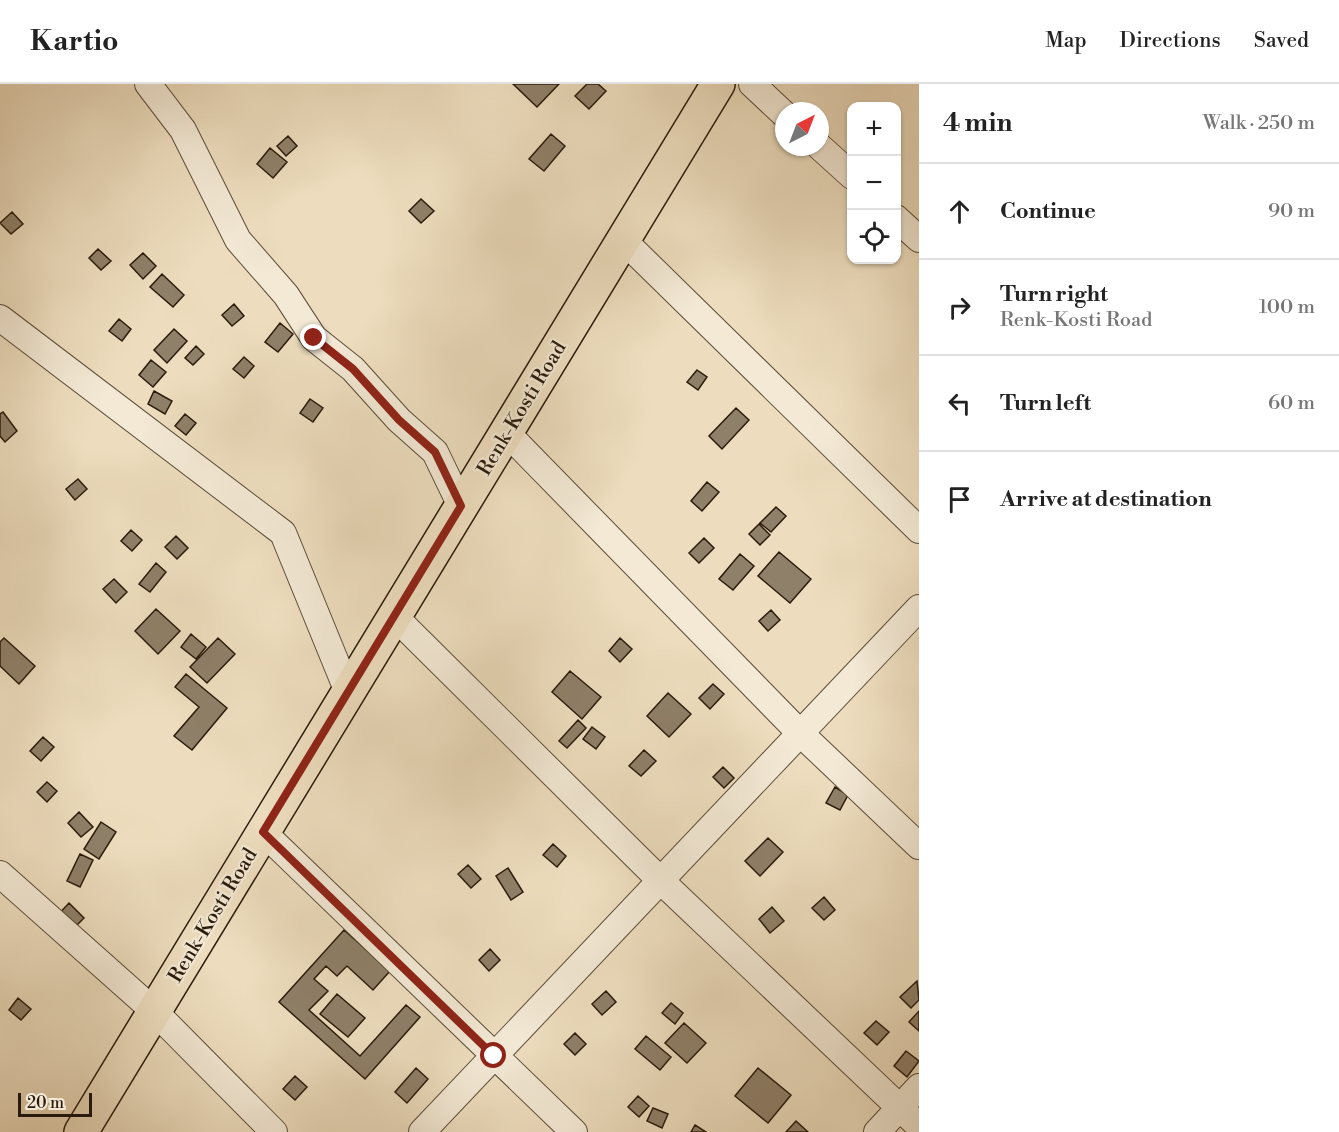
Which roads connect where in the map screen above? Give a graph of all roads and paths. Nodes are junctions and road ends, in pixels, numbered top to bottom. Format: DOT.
graph roads {
  1 [pos="148,84"];
  2 [pos="718,84"];
  3 [pos="752,84"];
  4 [pos="775,106"];
  5 [pos="829,155"];
  6 [pos="847,171"];
  7 [pos="901,222"];
  8 [pos="919,239"];
  9 [pos="623,240"];
  10 [pos="0,318"];
  11 [pos="506,432"];
  12 [pos="461,506"];
  13 [pos="919,530"];
  14 [pos="919,608"];
  15 [pos="394,616"];
  16 [pos="348,692"];
  17 [pos="800,733"];
  18 [pos="263,832"];
  19 [pos="919,846"];
  20 [pos="0,874"];
  21 [pos="660,880"];
  22 [pos="154,1011"];
  23 [pos="494,1056"];
  24 [pos="919,1087"];
  25 [pos="900,1107"];
  26 [pos="919,1125"];
  27 [pos="81,1132"];
  28 [pos="274,1132"];
  29 [pos="422,1132"];
  30 [pos="574,1132"];
  31 [pos="877,1132"];
  1 -- 12 [label="street"];
  2 -- 9 [label="main road, Renk-Kosti Road"];
  3 -- 4 [label="street"];
  5 -- 6 [label="street"];
  7 -- 8 [label="street"];
  9 -- 11 [label="main road, Renk-Kosti Road"];
  9 -- 13 [label="street"];
  10 -- 16 [label="street"];
  11 -- 12 [label="main road, Renk-Kosti Road"];
  11 -- 17 [label="street"];
  12 -- 15 [label="main road, Renk-Kosti Road"];
  14 -- 17 [label="street"];
  15 -- 16 [label="main road, Renk-Kosti Road"];
  15 -- 21 [label="street"];
  16 -- 18 [label="main road, Renk-Kosti Road"];
  17 -- 19 [label="street"];
  17 -- 21 [label="street"];
  18 -- 22 [label="main road, Renk-Kosti Road"];
  18 -- 23 [label="street"];
  20 -- 22 [label="street"];
  21 -- 23 [label="street"];
  21 -- 25 [label="street"];
  22 -- 27 [label="main road, Renk-Kosti Road"];
  22 -- 28 [label="street"];
  23 -- 29 [label="street"];
  23 -- 30 [label="street"];
  24 -- 25 [label="street"];
  25 -- 26 [label="street"];
  25 -- 31 [label="street"];
}
